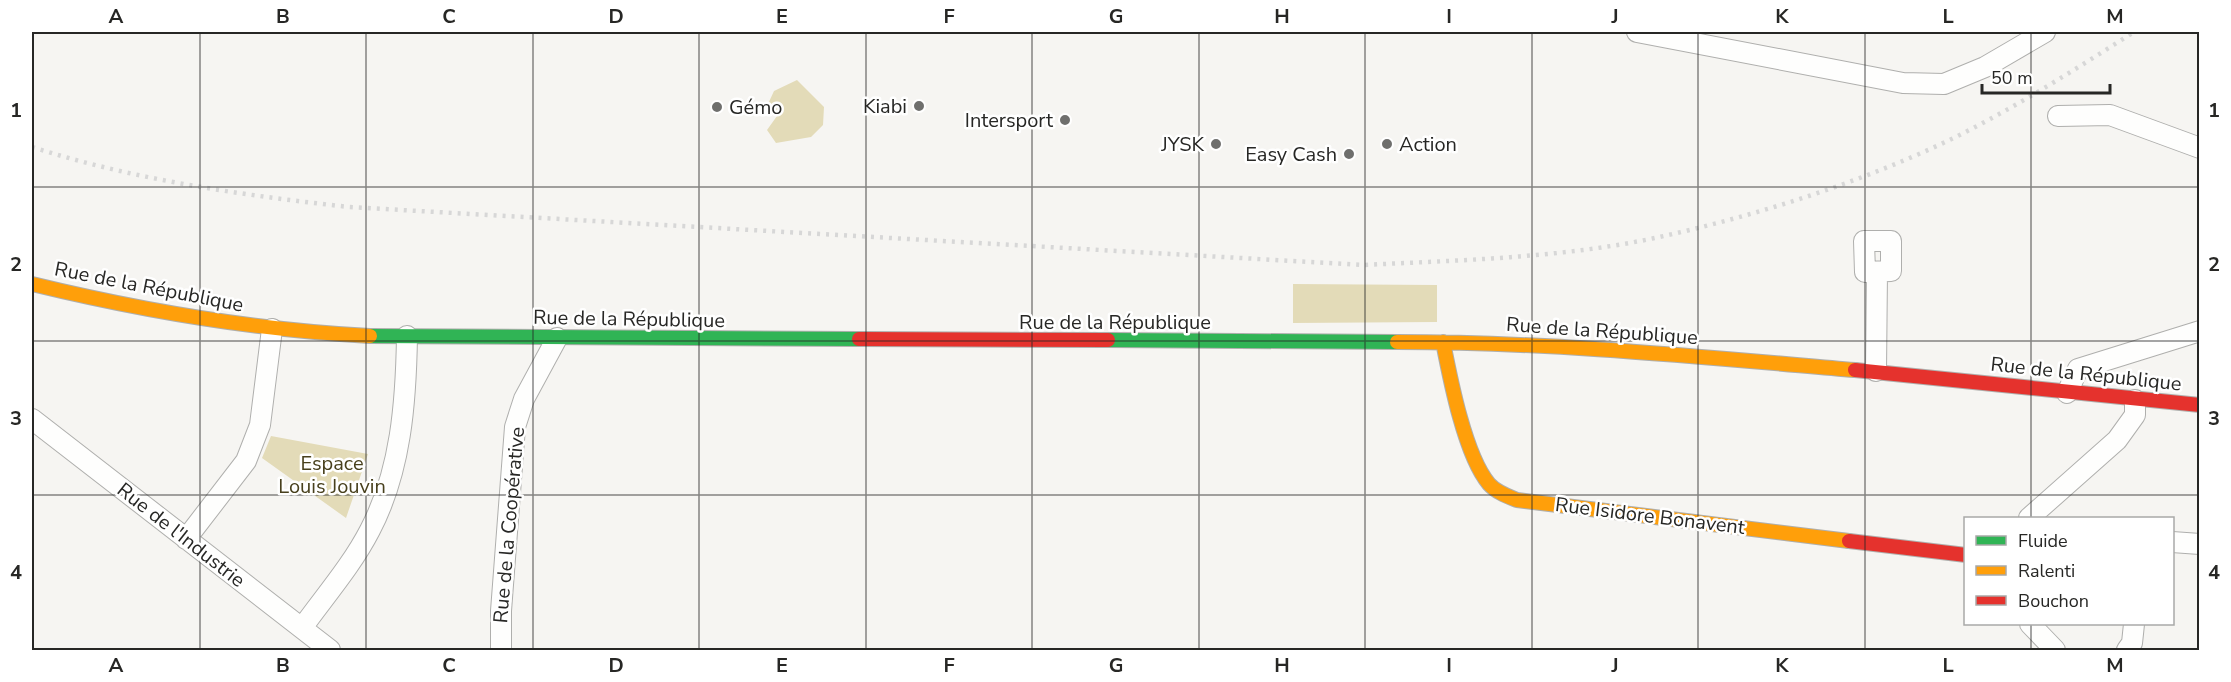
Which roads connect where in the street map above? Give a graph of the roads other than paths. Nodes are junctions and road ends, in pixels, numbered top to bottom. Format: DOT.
graph roads {
  1 [pos="1637,32"];
  2 [pos="2045,32"];
  3 [pos="2058,116"];
  4 [pos="2199,148"];
  5 [pos="1877,272"];
  6 [pos="32,284"];
  7 [pos="272,329"];
  8 [pos="2199,331"];
  9 [pos="407,336"];
  10 [pos="557,338"];
  11 [pos="1443,342"];
  12 [pos="1876,371"];
  13 [pos="2067,393"];
  14 [pos="2135,400"];
  15 [pos="2199,405"];
  16 [pos="32,419"];
  17 [pos="2035,517"];
  18 [pos="186,539"];
  19 [pos="2174,542"];
  20 [pos="2199,544"];
  21 [pos="1964,555"];
  22 [pos="2031,625"];
  23 [pos="2134,625"];
  24 [pos="302,628"];
  25 [pos="330,651"];
  26 [pos="501,651"];
  27 [pos="2055,651"];
  28 [pos="2127,651"];
  1 -- 2 [label="street"];
  3 -- 4 [label="street"];
  5 -- 12 [label="street"];
  6 -- 7 [label="street, Rue de la République"];
  7 -- 9 [label="street, Rue de la République"];
  7 -- 18 [label="street"];
  8 -- 13 [label="street"];
  9 -- 10 [label="street, Rue de la République"];
  9 -- 24 [label="street"];
  10 -- 11 [label="street, Rue de la République"];
  10 -- 26 [label="street, Rue de la Coopérative"];
  11 -- 12 [label="street, Rue de la République"];
  11 -- 21 [label="street, Rue Isidore Bonavent"];
  12 -- 13 [label="street, Rue de la République"];
  13 -- 14 [label="street, Rue de la République"];
  14 -- 15 [label="street, Rue de la République"];
  14 -- 17 [label="street"];
  16 -- 18 [label="street, Rue de l'Industrie"];
  18 -- 24 [label="street, Rue de l'Industrie"];
  19 -- 20 [label="street"];
  22 -- 27 [label="street"];
  23 -- 28 [label="street"];
  24 -- 25 [label="street, Rue de l'Industrie"];
}
